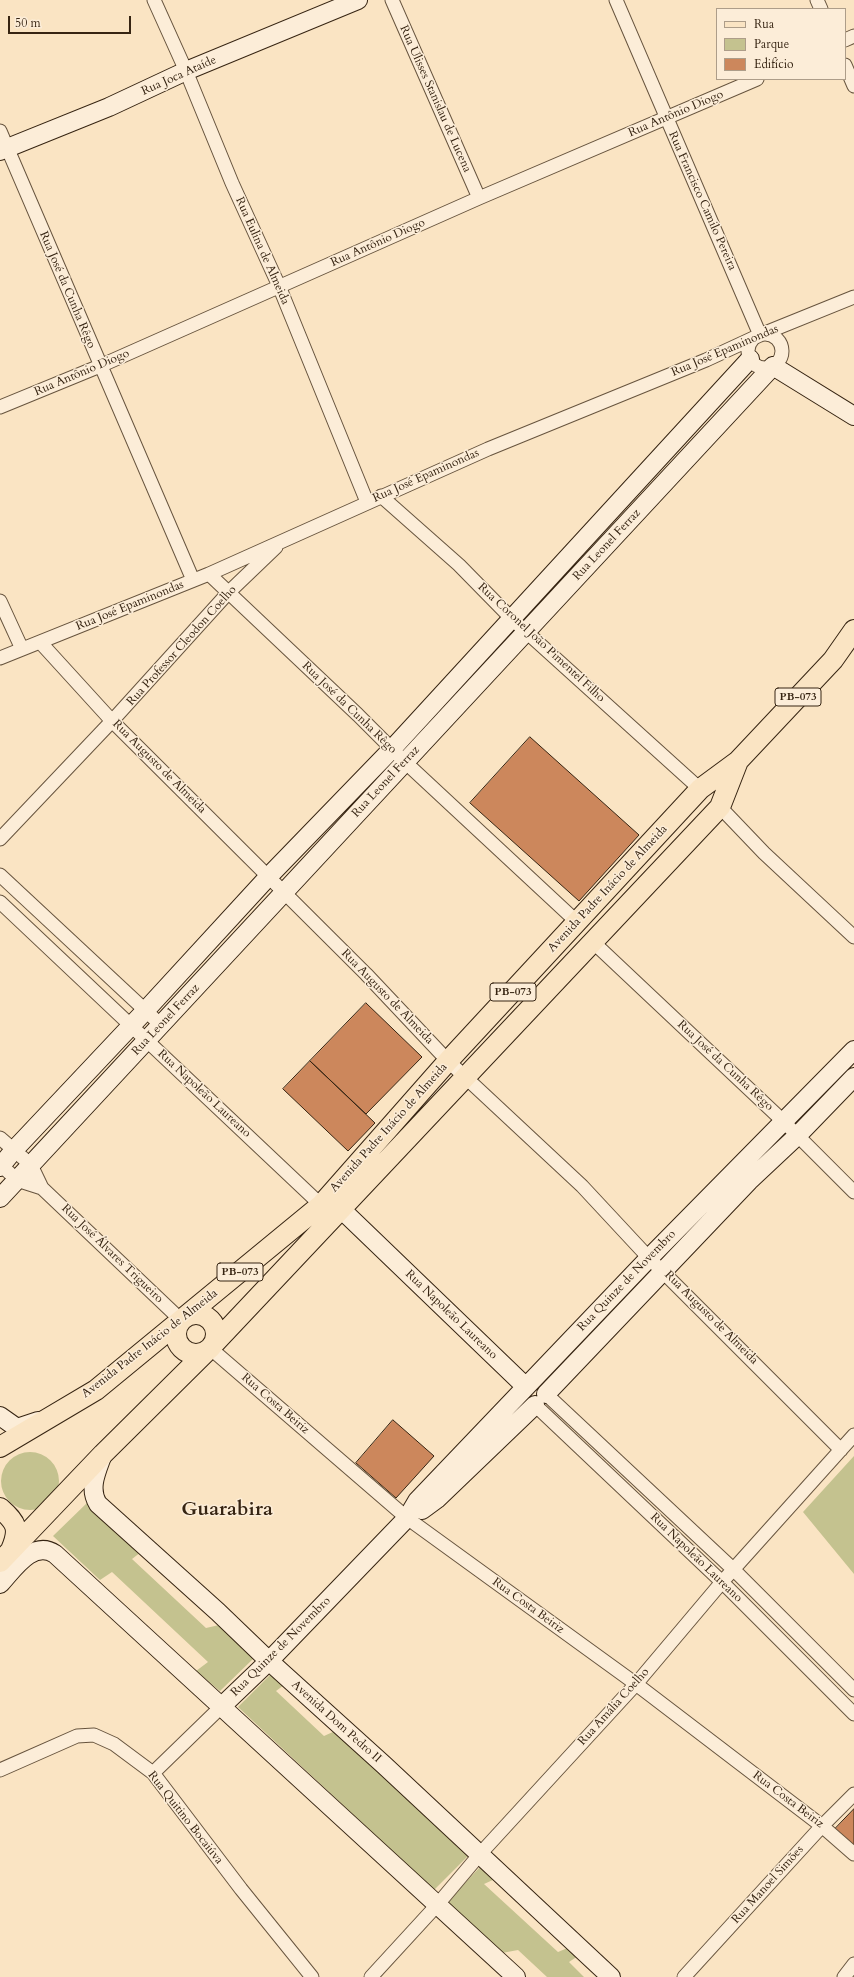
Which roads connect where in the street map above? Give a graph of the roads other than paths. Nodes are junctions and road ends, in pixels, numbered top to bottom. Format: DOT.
graph roads {
  1 [pos="154,0"];
  2 [pos="358,0"];
  3 [pos="392,0"];
  4 [pos="616,0"];
  5 [pos="846,67"];
  6 [pos="186,71"];
  7 [pos="755,80"];
  8 [pos="854,86"];
  9 [pos="666,119"];
  10 [pos="0,131"];
  11 [pos="3,150"];
  12 [pos="478,198"];
  13 [pos="279,286"];
  14 [pos="854,297"];
  15 [pos="791,324"];
  16 [pos="760,335"];
  17 [pos="782,348"];
  18 [pos="750,359"];
  19 [pos="100,366"];
  20 [pos="773,366"];
  21 [pos="0,407"];
  22 [pos="854,416"];
  23 [pos="381,496"];
  24 [pos="367,502"];
  25 [pos="282,540"];
  26 [pos="209,574"];
  27 [pos="193,580"];
  28 [pos="228,593"];
  29 [pos="0,601"];
  30 [pos="512,619"];
  31 [pos="854,630"];
  32 [pos="527,631"];
  33 [pos="40,642"];
  34 [pos="22,649"];
  35 [pos="0,658"];
  36 [pos="112,721"];
  37 [pos="392,749"];
  38 [pos="738,761"];
  39 [pos="405,762"];
  40 [pos="700,790"];
  41 [pos="720,807"];
  42 [pos="0,839"];
  43 [pos="0,875"];
  44 [pos="269,876"];
  45 [pos="284,892"];
  46 [pos="0,902"];
  47 [pos="577,922"];
  48 [pos="854,937"];
  49 [pos="594,942"];
  50 [pos="146,1011"];
  51 [pos="161,1025"];
  52 [pos="131,1027"];
  53 [pos="147,1040"];
  54 [pos="854,1050"];
  55 [pos="448,1061"];
  56 [pos="465,1076"];
  57 [pos="854,1077"];
  58 [pos="783,1121"];
  59 [pos="797,1136"];
  60 [pos="0,1138"];
  61 [pos="14,1150"];
  62 [pos="1,1165"];
  63 [pos="30,1165"];
  64 [pos="17,1180"];
  65 [pos="42,1188"];
  66 [pos="854,1192"];
  67 [pos="0,1198"];
  68 [pos="321,1205"];
  69 [pos="342,1209"];
  70 [pos="649,1258"];
  71 [pos="664,1270"];
  72 [pos="182,1321"];
  73 [pos="210,1348"];
  74 [pos="526,1387"];
  75 [pos="541,1400"];
  76 [pos="62,1410"];
  77 [pos="0,1416"];
  78 [pos="854,1435"];
  79 [pos="0,1447"];
  80 [pos="841,1450"];
  81 [pos="103,1454"];
  82 [pos="0,1508"];
  83 [pos="407,1518"];
  84 [pos="5,1556"];
  85 [pos="734,1570"];
  86 [pos="722,1582"];
  87 [pos="0,1584"];
  88 [pos="269,1661"];
  89 [pos="636,1684"];
  90 [pos="854,1690"];
  91 [pos="222,1706"];
  92 [pos="854,1714"];
  93 [pos="0,1770"];
  94 [pos="153,1773"];
  95 [pos="854,1794"];
  96 [pos="822,1826"];
  97 [pos="480,1854"];
  98 [pos="854,1854"];
  99 [pos="438,1904"];
  100 [pos="854,1964"];
  101 [pos="312,1977"];
  102 [pos="371,1977"];
  103 [pos="516,1977"];
  104 [pos="611,1977"];
  105 [pos="684,1977"];
  106 [pos="844,1977"];
  1 -- 6 [label="street, Rua Eulina de Almeida"];
  2 -- 6 [label="street, Rua Joca Ataíde"];
  3 -- 12 [label="street, Rua Ulisses Stanislau de Lucena"];
  4 -- 9 [label="street, Rua Francisco Camilo Pereira"];
  5 -- 8 [label="street"];
  6 -- 11 [label="street, Rua Joca Ataíde"];
  6 -- 13 [label="street, Rua Eulina de Almeida"];
  7 -- 9 [label="street, Rua Antônio Diogo"];
  9 -- 12 [label="street, Rua Antônio Diogo"];
  9 -- 16 [label="street, Rua Francisco Camilo Pereira"];
  10 -- 11 [label="street, Rua José da Cunha Rêgo"];
  11 -- 19 [label="street, Rua José da Cunha Rêgo"];
  12 -- 13 [label="street, Rua Antônio Diogo"];
  13 -- 19 [label="street, Rua Antônio Diogo"];
  13 -- 24 [label="street, Rua Eulina de Almeida"];
  14 -- 15 [label="street, Rua José Epaminondas"];
  15 -- 16 [label="street, Rua José Epaminondas"];
  15 -- 17 [label="street"];
  16 -- 17 [label="street"];
  16 -- 18 [label="street"];
  16 -- 23 [label="street, Rua José Epaminondas"];
  17 -- 20 [label="street"];
  18 -- 20 [label="street"];
  18 -- 30 [label="street, Rua Leonel Ferraz"];
  19 -- 21 [label="street, Rua Antônio Diogo"];
  19 -- 27 [label="street, Rua José da Cunha Rêgo"];
  20 -- 22 [label="street"];
  20 -- 32 [label="street, Rua Leonel Ferraz"];
  23 -- 24 [label="street, Rua José Epaminondas"];
  23 -- 30 [label="street, Rua Coronel João Pimentel Filho"];
  24 -- 25 [label="street, Rua José Epaminondas"];
  25 -- 26 [label="street, Rua José Epaminondas"];
  25 -- 28 [label="street, Rua Professor Cleodon Coelho"];
  26 -- 27 [label="street, Rua José Epaminondas"];
  26 -- 28 [label="street, Rua José da Cunha Rêgo"];
  27 -- 33 [label="street, Rua José Epaminondas"];
  28 -- 36 [label="street, Rua Professor Cleodon Coelho"];
  28 -- 37 [label="street, Rua José da Cunha Rêgo"];
  29 -- 34 [label="street"];
  30 -- 32 [label="street, Rua Coronel João Pimentel Filho"];
  30 -- 37 [label="street, Rua Leonel Ferraz"];
  31 -- 38 [label="main road, Avenida Padre Inácio de Almeida / PB-073"];
  32 -- 39 [label="street, Rua Leonel Ferraz"];
  32 -- 40 [label="street, Rua Coronel João Pimentel Filho"];
  33 -- 34 [label="street, Rua José Epaminondas"];
  33 -- 36 [label="street, Rua Augusto de Almeida"];
  34 -- 35 [label="street, Rua José Epaminondas"];
  36 -- 42 [label="street, Rua Professor Cleodon Coelho"];
  36 -- 44 [label="street, Rua Augusto de Almeida"];
  37 -- 39 [label="street, Rua José da Cunha Rêgo"];
  37 -- 44 [label="street, Rua Leonel Ferraz"];
  38 -- 40 [label="main road, Avenida Padre Inácio de Almeida / PB-073"];
  38 -- 41 [label="main road, Avenida Padre Inácio de Almeida / PB-073"];
  39 -- 45 [label="street, Rua Leonel Ferraz"];
  39 -- 47 [label="street, Rua José da Cunha Rêgo"];
  40 -- 41 [label="main road"];
  40 -- 47 [label="main road, Avenida Padre Inácio de Almeida / PB-073"];
  41 -- 48 [label="street"];
  41 -- 49 [label="main road, Avenida Padre Inácio de Almeida / PB-073"];
  43 -- 50 [label="street"];
  44 -- 45 [label="street, Rua Augusto de Almeida"];
  44 -- 50 [label="street, Rua Leonel Ferraz"];
  45 -- 51 [label="street, Rua Leonel Ferraz"];
  45 -- 55 [label="street, Rua Augusto de Almeida"];
  46 -- 52 [label="street, Rua Napoleão Laureano"];
  47 -- 49 [label="main road"];
  47 -- 55 [label="main road, Avenida Padre Inácio de Almeida / PB-073"];
  49 -- 56 [label="main road, Avenida Padre Inácio de Almeida / PB-073"];
  49 -- 58 [label="street, Rua José da Cunha Rêgo"];
  50 -- 51 [label="street"];
  50 -- 52 [label="street, Rua Leonel Ferraz"];
  51 -- 53 [label="street, Rua Leonel Ferraz"];
  52 -- 53 [label="street, Rua Napoleão Laureano"];
  52 -- 61 [label="street, Rua Leonel Ferraz"];
  53 -- 63 [label="street, Rua Leonel Ferraz"];
  53 -- 68 [label="street, Rua Napoleão Laureano"];
  54 -- 58 [label="street, Rua Quinze de Novembro"];
  55 -- 56 [label="street, Rua Augusto de Almeida"];
  55 -- 68 [label="main road, Avenida Padre Inácio de Almeida / PB-073"];
  56 -- 69 [label="main road, Avenida Padre Inácio de Almeida / PB-073"];
  56 -- 70 [label="street, Rua Augusto de Almeida"];
  57 -- 59 [label="street, Rua Quinze de Novembro"];
  58 -- 59 [label="street, Rua José da Cunha Rêgo"];
  58 -- 70 [label="street, Rua Quinze de Novembro"];
  59 -- 66 [label="street, Rua José da Cunha Rêgo"];
  59 -- 71 [label="street, Rua Quinze de Novembro"];
  60 -- 61 [label="street, Rua José Álvares Trigueiro"];
  61 -- 62 [label="street, Rua Leonel Ferraz"];
  61 -- 63 [label="street, Rua José Álvares Trigueiro"];
  62 -- 64 [label="street, Rua José Álvares Trigueiro"];
  63 -- 64 [label="street, Rua Leonel Ferraz"];
  63 -- 65 [label="street, Rua José Álvares Trigueiro"];
  64 -- 65 [label="street, Rua José Álvares Trigueiro"];
  64 -- 67 [label="street, Rua Leonel Ferraz"];
  65 -- 72 [label="street, Rua José Álvares Trigueiro"];
  68 -- 72 [label="main road, Avenida Padre Inácio de Almeida / PB-073"];
  69 -- 73 [label="main road, Avenida Padre Inácio de Almeida / PB-073"];
  69 -- 74 [label="street, Rua Napoleão Laureano"];
  70 -- 71 [label="street, Rua Augusto de Almeida"];
  70 -- 74 [label="street, Rua Quinze de Novembro"];
  71 -- 75 [label="street, Rua Quinze de Novembro"];
  71 -- 80 [label="street, Rua Augusto de Almeida"];
  72 -- 73 [label="main road"];
  72 -- 73 [label="main road"];
  72 -- 76 [label="main road, Avenida Padre Inácio de Almeida / PB-073"];
  73 -- 81 [label="main road, Avenida Padre Inácio de Almeida / PB-073"];
  73 -- 83 [label="street, Rua Costa Beiriz"];
  74 -- 75 [label="street"];
  74 -- 83 [label="street, Rua Quinze de Novembro"];
  75 -- 83 [label="street, Rua Quinze de Novembro"];
  75 -- 85 [label="street, Rua Napoleão Laureano"];
  75 -- 86 [label="street, Rua Napoleão Laureano"];
  76 -- 77 [label="street"];
  76 -- 79 [label="main road, Avenida Padre Inácio de Almeida / PB-073"];
  78 -- 80 [label="street, Rua Amália Coelho"];
  80 -- 85 [label="street, Rua Amália Coelho"];
  81 -- 84 [label="main road, Avenida Padre Inácio de Almeida / PB-073"];
  81 -- 88 [label="street, Avenida Dom Pedro II"];
  82 -- 84 [label="main road"];
  83 -- 88 [label="street, Rua Quinze de Novembro"];
  83 -- 89 [label="street, Rua Costa Beiriz"];
  85 -- 86 [label="street, Rua Amália Coelho"];
  85 -- 90 [label="street, Rua Napoleão Laureano"];
  86 -- 89 [label="street, Rua Amália Coelho"];
  86 -- 92 [label="street, Rua Napoleão Laureano"];
  87 -- 91 [label="street"];
  88 -- 91 [label="street, Rua Quinze de Novembro"];
  88 -- 97 [label="street, Avenida Dom Pedro II"];
  89 -- 96 [label="street, Rua Costa Beiriz"];
  89 -- 97 [label="street, Rua Amália Coelho"];
  91 -- 94 [label="street, Rua Quinze de Novembro"];
  91 -- 99 [label="street"];
  93 -- 94 [label="street, Rua Quitino Bocaiúva"];
  94 -- 101 [label="street, Rua Quitino Bocaiúva"];
  95 -- 96 [label="street, Rua Manoel Simões"];
  96 -- 98 [label="street, Rua Costa Beiriz"];
  96 -- 105 [label="street, Rua Manoel Simões"];
  97 -- 99 [label="street, Rua Amália Coelho"];
  97 -- 104 [label="street, Avenida Dom Pedro II"];
  99 -- 102 [label="street, Rua Amália Coelho"];
  99 -- 103 [label="street"];
  100 -- 106 [label="street"];
}
